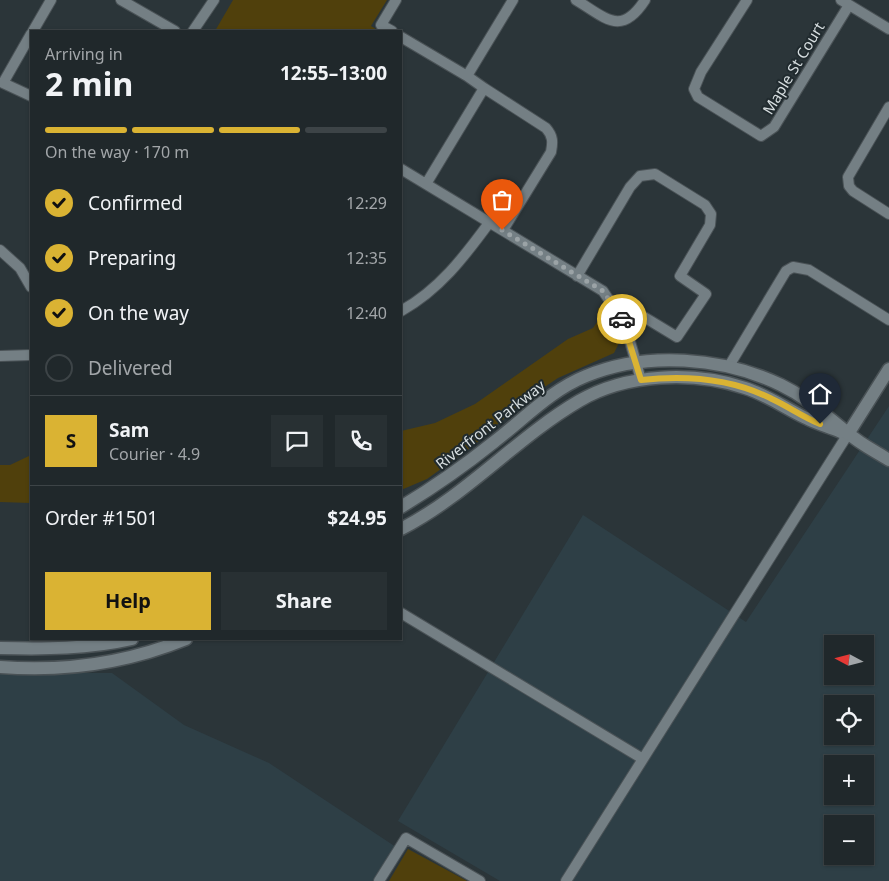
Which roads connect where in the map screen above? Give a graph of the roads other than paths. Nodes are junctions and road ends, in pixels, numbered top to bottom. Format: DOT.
graph roads {
  1 [pos="51,0"];
  2 [pos="120,0"];
  3 [pos="214,0"];
  4 [pos="396,0"];
  5 [pos="513,0"];
  6 [pos="576,0"];
  7 [pos="645,0"];
  8 [pos="747,0"];
  9 [pos="845,2"];
  10 [pos="889,29"];
  11 [pos="34,30"];
  12 [pos="173,30"];
  13 [pos="194,30"];
  14 [pos="390,30"];
  15 [pos="30,36"];
  16 [pos="402,38"];
  17 [pos="467,76"];
  18 [pos="1,82"];
  19 [pos="484,88"];
  20 [pos="30,96"];
  21 [pos="889,106"];
  22 [pos="402,170"];
  23 [pos="426,184"];
  24 [pos="889,214"];
  25 [pos="490,223"];
  26 [pos="502,230"];
  27 [pos="0,250"];
  28 [pos="577,276"];
  29 [pos="30,285"];
  30 [pos="402,310"];
  31 [pos="889,320"];
  32 [pos="625,324"];
  33 [pos="30,355"];
  34 [pos="0,356"];
  35 [pos="636,364"];
  36 [pos="729,366"];
  37 [pos="889,369"];
  38 [pos="641,380"];
  39 [pos="848,434"];
  40 [pos="889,460"];
  41 [pos="402,506"];
  42 [pos="402,528"];
  43 [pos="402,614"];
  44 [pos="126,640"];
  45 [pos="183,640"];
  46 [pos="0,648"];
  47 [pos="0,667"];
  48 [pos="643,759"];
  49 [pos="379,881"];
  50 [pos="480,881"];
  51 [pos="566,881"];
  1 -- 11 [label="street"];
  2 -- 12 [label="street"];
  3 -- 13 [label="street"];
  4 -- 14 [label="street"];
  5 -- 17 [label="street"];
  6 -- 7 [label="street"];
  8 -- 9 [label="street, Maple St Court"];
  9 -- 10 [label="street"];
  15 -- 18 [label="street"];
  16 -- 17 [label="street"];
  17 -- 19 [label="street"];
  18 -- 20 [label="street"];
  19 -- 23 [label="street"];
  19 -- 26 [label="street"];
  21 -- 24 [label="street"];
  22 -- 23 [label="street"];
  23 -- 25 [label="street"];
  25 -- 26 [label="street"];
  25 -- 30 [label="street"];
  26 -- 28 [label="street"];
  27 -- 29 [label="street"];
  28 -- 32 [label="street"];
  28 -- 32 [label="street"];
  31 -- 36 [label="street"];
  32 -- 35 [label="street"];
  33 -- 34 [label="street"];
  35 -- 36 [label="main road, Riverfront Parkway"];
  35 -- 38 [label="street"];
  35 -- 41 [label="main road, Riverfront Parkway"];
  36 -- 39 [label="main road, Riverfront Parkway"];
  37 -- 39 [label="main road"];
  38 -- 39 [label="main road, Riverfront Parkway"];
  38 -- 42 [label="main road, Riverfront Parkway"];
  39 -- 40 [label="main road, Riverfront Parkway"];
  39 -- 48 [label="street"];
  43 -- 48 [label="street"];
  44 -- 46 [label="main road"];
  45 -- 47 [label="main road"];
  48 -- 51 [label="street"];
  49 -- 50 [label="street"];
}
